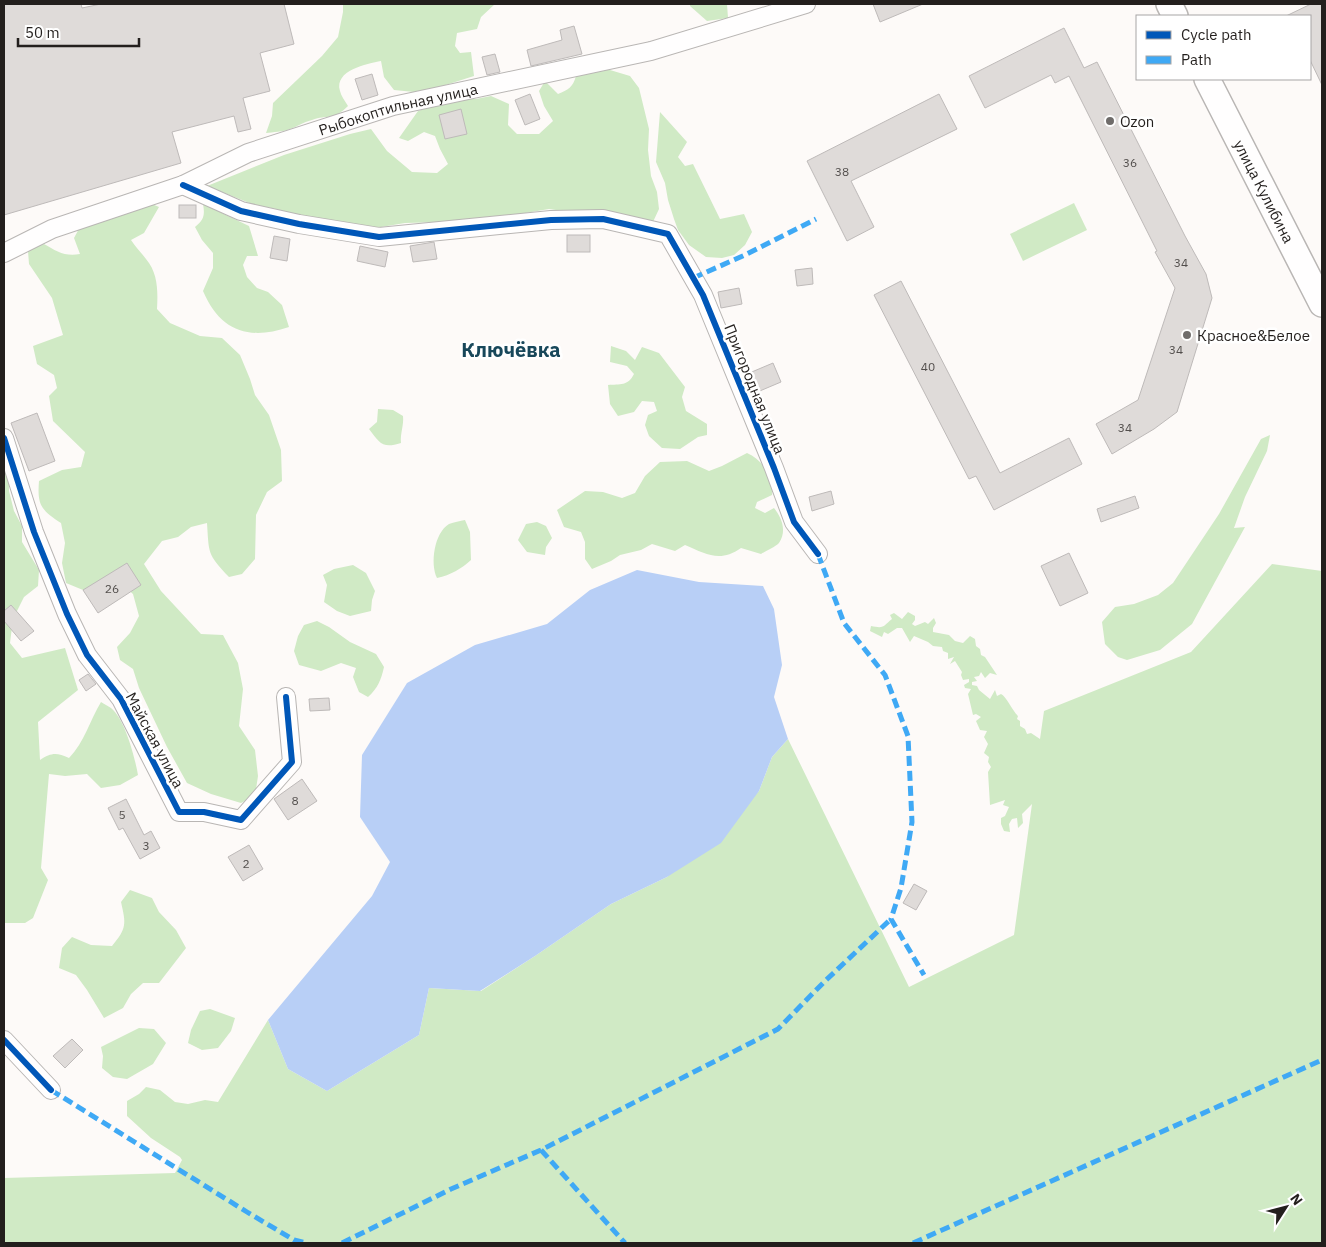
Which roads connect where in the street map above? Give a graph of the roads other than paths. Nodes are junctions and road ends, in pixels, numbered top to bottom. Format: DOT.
graph roads {
  1 [pos="806,4"];
  2 [pos="1168,4"];
  3 [pos="1174,15"];
  4 [pos="1208,80"];
  5 [pos="183,185"];
  6 [pos="4,253"];
  7 [pos="1322,304"];
  8 [pos="4,438"];
  9 [pos="818,554"];
  10 [pos="286,697"];
  11 [pos="4,1040"];
  12 [pos="51,1090"];
  1 -- 5 [label="street, Рыбокоптильная улица"];
  2 -- 3 [label="main road"];
  4 -- 7 [label="main road, улица Кулибина"];
  5 -- 6 [label="street, Рыбокоптильная улица"];
  5 -- 9 [label="street, Пригородная улица"];
  8 -- 10 [label="street, Майская улица"];
  11 -- 12 [label="street"];
}
